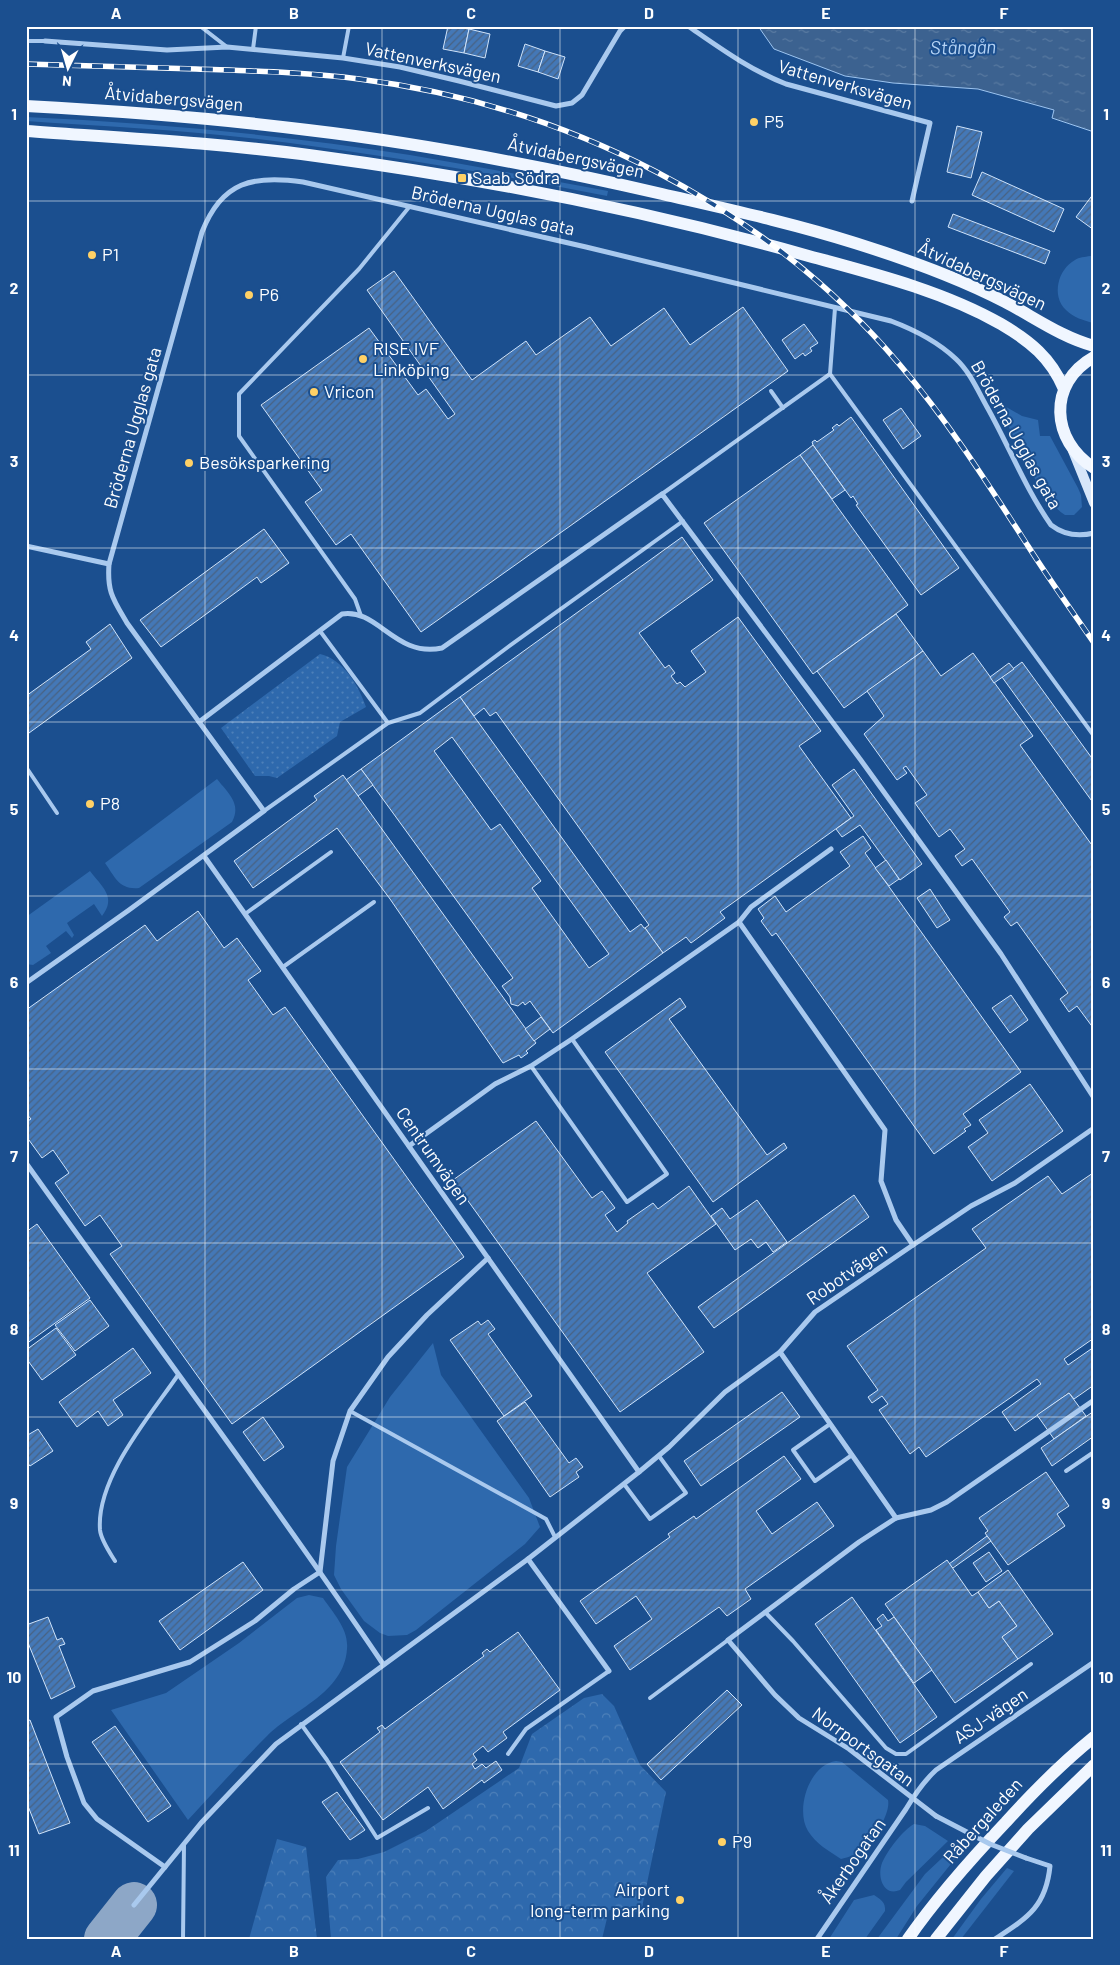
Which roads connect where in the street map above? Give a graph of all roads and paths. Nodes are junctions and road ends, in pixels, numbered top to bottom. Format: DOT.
graph roads {
  1 [pos="200,26"];
  2 [pos="256,26"];
  3 [pos="349,26"];
  4 [pos="625,26"];
  5 [pos="688,26"];
  6 [pos="26,41"];
  7 [pos="44,41"];
  8 [pos="227,47"];
  9 [pos="253,49"];
  10 [pos="343,58"];
  11 [pos="26,106"];
  12 [pos="26,131"];
  13 [pos="912,201"];
  14 [pos="410,206"];
  15 [pos="835,308"];
  16 [pos="1094,346"];
  17 [pos="1094,357"];
  18 [pos="830,374"];
  19 [pos="1064,390"];
  20 [pos="771,391"];
  21 [pos="783,408"];
  22 [pos="1073,450"];
  23 [pos="1094,468"];
  24 [pos="662,494"];
  25 [pos="1094,503"];
  26 [pos="683,521"];
  27 [pos="1094,533"];
  28 [pos="26,546"];
  29 [pos="109,564"];
  30 [pos="361,616"];
  31 [pos="320,631"];
  32 [pos="199,722"];
  33 [pos="388,723"];
  34 [pos="1094,736"];
  35 [pos="26,767"];
  36 [pos="264,811"];
  37 [pos="57,813"];
  38 [pos="831,848"];
  39 [pos="331,852"];
  40 [pos="204,856"];
  41 [pos="374,902"];
  42 [pos="246,914"];
  43 [pos="739,922"];
  44 [pos="283,967"];
  45 [pos="26,983"];
  46 [pos="572,1039"];
  47 [pos="531,1066"];
  48 [pos="1094,1098"];
  49 [pos="1094,1128"];
  50 [pos="409,1146"];
  51 [pos="26,1163"];
  52 [pos="912,1245"];
  53 [pos="488,1258"];
  54 [pos="780,1352"];
  55 [pos="178,1375"];
  56 [pos="1094,1400"];
  57 [pos="350,1411"];
  58 [pos="830,1424"];
  59 [pos="1094,1452"];
  60 [pos="852,1455"];
  61 [pos="659,1456"];
  62 [pos="1066,1471"];
  63 [pos="640,1472"];
  64 [pos="624,1484"];
  65 [pos="896,1518"];
  66 [pos="555,1538"];
  67 [pos="528,1558"];
  68 [pos="115,1561"];
  69 [pos="320,1572"];
  70 [pos="765,1611"];
  71 [pos="728,1640"];
  72 [pos="1094,1662"];
  73 [pos="383,1664"];
  74 [pos="1031,1664"];
  75 [pos="609,1671"];
  76 [pos="650,1698"];
  77 [pos="302,1724"];
  78 [pos="1094,1737"];
  79 [pos="508,1754"];
  80 [pos="1094,1765"];
  81 [pos="912,1799"];
  82 [pos="428,1808"];
  83 [pos="184,1843"];
  84 [pos="165,1867"];
  85 [pos="134,1905"];
  86 [pos="183,1939"];
  87 [pos="817,1939"];
  88 [pos="908,1939"];
  89 [pos="936,1939"];
  90 [pos="995,1939"];
  1 -- 8 [label="lane"];
  2 -- 9 [label="lane"];
  3 -- 10 [label="lane, Vattenverksvägen"];
  4 -- 10 [label="street, Vattenverksvägen"];
  5 -- 13 [label="street, Vattenverksvägen"];
  6 -- 7 [label="lane, Vattenverksvägen"];
  7 -- 8 [label="street, Vattenverksvägen"];
  8 -- 9 [label="street, Vattenverksvägen"];
  9 -- 10 [label="street, Vattenverksvägen"];
  11 -- 16 [label="main road, Åtvidabergsvägen"];
  12 -- 19 [label="main road, Åtvidabergsvägen"];
  14 -- 15 [label="street, Bröderna Ugglas gata"];
  14 -- 29 [label="street, Bröderna Ugglas gata"];
  14 -- 30 [label="lane"];
  15 -- 18 [label="lane"];
  15 -- 27 [label="street, Bröderna Ugglas gata"];
  17 -- 19 [label="main road"];
  18 -- 21 [label="lane"];
  18 -- 34 [label="lane"];
  19 -- 22 [label="main road"];
  20 -- 21 [label="lane"];
  21 -- 24 [label="lane"];
  22 -- 23 [label="main road"];
  22 -- 25 [label="main road"];
  24 -- 26 [label="street"];
  24 -- 30 [label="street"];
  26 -- 33 [label="lane"];
  26 -- 48 [label="street"];
  28 -- 29 [label="street"];
  29 -- 32 [label="street, Bröderna Ugglas gata"];
  30 -- 31 [label="street"];
  31 -- 32 [label="street"];
  31 -- 33 [label="lane"];
  32 -- 36 [label="street, Bröderna Ugglas gata"];
  33 -- 36 [label="lane"];
  35 -- 37 [label="lane"];
  36 -- 40 [label="street"];
  38 -- 43 [label="street"];
  39 -- 42 [label="lane"];
  40 -- 42 [label="street, Centrumvägen"];
  40 -- 45 [label="street"];
  41 -- 44 [label="lane"];
  42 -- 44 [label="street, Centrumvägen"];
  43 -- 46 [label="street"];
  43 -- 52 [label="street"];
  44 -- 50 [label="street, Centrumvägen"];
  46 -- 47 [label="street"];
  46 -- 47 [label="lane"];
  47 -- 50 [label="street"];
  49 -- 52 [label="street, Robotvägen"];
  50 -- 53 [label="street, Centrumvägen"];
  51 -- 55 [label="street"];
  52 -- 54 [label="street, Robotvägen"];
  53 -- 57 [label="street"];
  53 -- 63 [label="street, Centrumvägen"];
  54 -- 58 [label="street"];
  54 -- 61 [label="street, Robotvägen"];
  55 -- 68 [label="lane"];
  55 -- 69 [label="street"];
  56 -- 65 [label="street"];
  57 -- 66 [label="lane"];
  57 -- 69 [label="street"];
  58 -- 60 [label="street"];
  58 -- 60 [label="lane"];
  59 -- 62 [label="lane"];
  60 -- 65 [label="street"];
  61 -- 63 [label="street, Robotvägen"];
  61 -- 64 [label="lane"];
  63 -- 64 [label="street, Robotvägen"];
  64 -- 66 [label="street, Robotvägen"];
  65 -- 70 [label="street"];
  66 -- 67 [label="street, Robotvägen"];
  67 -- 73 [label="street, Robotvägen"];
  67 -- 75 [label="street"];
  69 -- 73 [label="street"];
  69 -- 84 [label="street"];
  70 -- 71 [label="street"];
  70 -- 74 [label="lane"];
  71 -- 76 [label="lane"];
  71 -- 81 [label="street, Norrportsgatan"];
  72 -- 81 [label="street, ASJ-vägen"];
  73 -- 77 [label="street, Robotvägen"];
  75 -- 79 [label="lane"];
  77 -- 82 [label="lane"];
  77 -- 83 [label="street, Robotvägen"];
  78 -- 88 [label="main road, Råbergaleden"];
  80 -- 89 [label="main road"];
  81 -- 87 [label="street, Åkerbogatan"];
  81 -- 90 [label="street, Norrportsgatan, bridge"];
  83 -- 84 [label="street, Robotvägen"];
  83 -- 86 [label="lane"];
  84 -- 85 [label="street, Robotvägen"];
}
